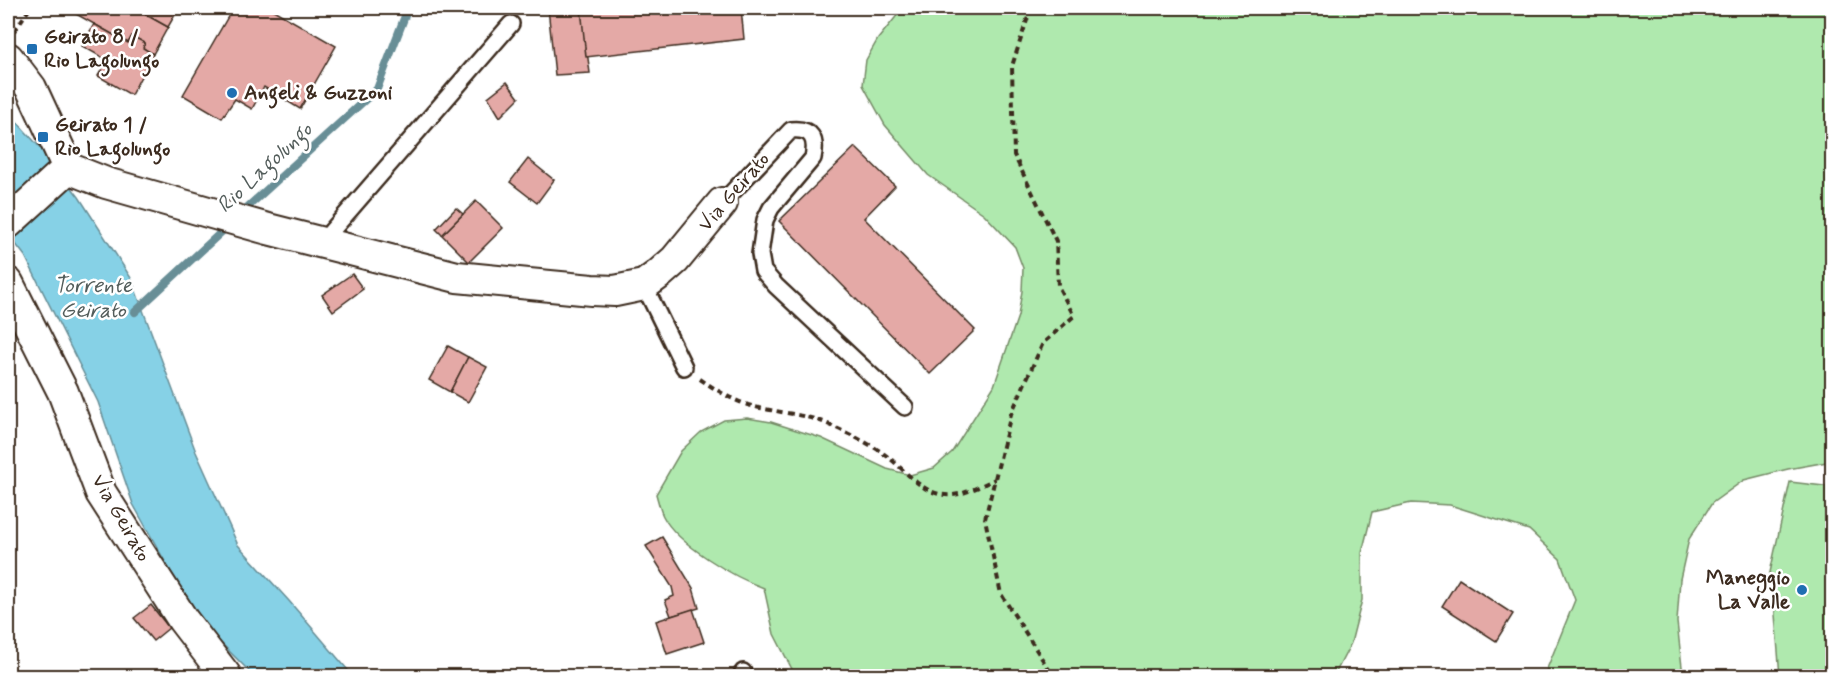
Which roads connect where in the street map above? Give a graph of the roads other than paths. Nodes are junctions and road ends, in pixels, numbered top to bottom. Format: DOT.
graph roads {
  1 [pos="511,24"];
  2 [pos="10,45"];
  3 [pos="66,170"];
  4 [pos="722,203"];
  5 [pos="8,223"];
  6 [pos="322,242"];
  7 [pos="8,283"];
  8 [pos="644,285"];
  9 [pos="684,367"];
  10 [pos="905,407"];
  11 [pos="226,676"];
  1 -- 6 [label="lane"];
  2 -- 3 [label="street"];
  3 -- 5 [label="street"];
  3 -- 6 [label="street, Via Geirato"];
  4 -- 8 [label="street, Via Geirato"];
  4 -- 10 [label="lane, Via Geirato"];
  6 -- 8 [label="street, Via Geirato"];
  7 -- 11 [label="street, Via Geirato"];
  8 -- 9 [label="lane"];
}
